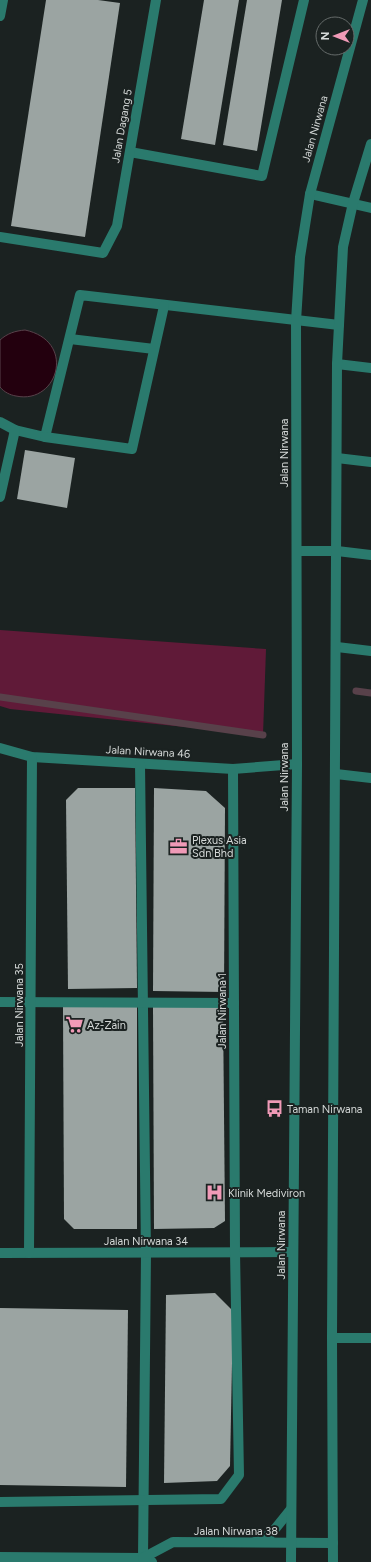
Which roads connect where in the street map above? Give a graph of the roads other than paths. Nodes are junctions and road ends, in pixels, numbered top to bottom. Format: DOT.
graph roads {
  1 [pos="2,0"];
  2 [pos="156,0"];
  3 [pos="304,0"];
  4 [pos="363,0"];
  5 [pos="0,16"];
  6 [pos="371,144"];
  7 [pos="130,152"];
  8 [pos="310,194"];
  9 [pos="354,204"];
  10 [pos="371,208"];
  11 [pos="0,237"];
  12 [pos="164,306"];
  13 [pos="296,321"];
  14 [pos="339,325"];
  15 [pos="70,339"];
  16 [pos="154,349"];
  17 [pos="337,364"];
  18 [pos="371,368"];
  19 [pos="0,422"];
  20 [pos="15,430"];
  21 [pos="45,437"];
  22 [pos="337,458"];
  23 [pos="371,462"];
  24 [pos="0,497"];
  25 [pos="297,551"];
  26 [pos="337,551"];
  27 [pos="371,555"];
  28 [pos="337,647"];
  29 [pos="371,651"];
  30 [pos="0,748"];
  31 [pos="32,758"];
  32 [pos="140,764"];
  33 [pos="297,764"];
  34 [pos="233,769"];
  35 [pos="336,774"];
  36 [pos="371,778"];
  37 [pos="0,1002"];
  38 [pos="31,1002"];
  39 [pos="143,1003"];
  40 [pos="234,1003"];
  41 [pos="146,1252"];
  42 [pos="235,1252"];
  43 [pos="293,1252"];
  44 [pos="0,1253"];
  45 [pos="29,1253"];
  46 [pos="332,1338"];
  47 [pos="371,1338"];
  48 [pos="143,1501"];
  49 [pos="0,1502"];
  50 [pos="291,1509"];
  51 [pos="253,1543"];
  52 [pos="291,1543"];
  53 [pos="333,1543"];
  54 [pos="0,1558"];
  55 [pos="103,1560"];
  56 [pos="147,1560"];
  57 [pos="290,1562"];
  58 [pos="333,1562"];
  1 -- 5 [label="street"];
  2 -- 7 [label="street, Jalan Dagang 5"];
  3 -- 7 [label="street"];
  4 -- 8 [label="street, Jalan Nirwana"];
  6 -- 9 [label="street"];
  7 -- 11 [label="street, Jalan Dagang 5"];
  8 -- 9 [label="street"];
  8 -- 13 [label="street, Jalan Nirwana"];
  9 -- 10 [label="street"];
  9 -- 14 [label="street"];
  12 -- 13 [label="street"];
  12 -- 15 [label="street"];
  12 -- 16 [label="street"];
  13 -- 14 [label="street"];
  13 -- 25 [label="street, Jalan Nirwana"];
  14 -- 17 [label="street"];
  15 -- 16 [label="street"];
  15 -- 21 [label="street"];
  16 -- 21 [label="street"];
  17 -- 18 [label="street"];
  17 -- 22 [label="street"];
  19 -- 20 [label="street"];
  20 -- 21 [label="street"];
  20 -- 24 [label="street"];
  22 -- 23 [label="street"];
  22 -- 26 [label="street"];
  25 -- 26 [label="street"];
  25 -- 33 [label="street, Jalan Nirwana"];
  26 -- 27 [label="street"];
  26 -- 28 [label="street"];
  28 -- 29 [label="street"];
  28 -- 35 [label="street"];
  30 -- 31 [label="street, Jalan Nirwana 46"];
  31 -- 32 [label="street, Jalan Nirwana 46"];
  31 -- 38 [label="street, Jalan Nirwana 35"];
  32 -- 34 [label="street, Jalan Nirwana 46"];
  32 -- 39 [label="street"];
  33 -- 34 [label="street, Jalan Nirwana 46"];
  33 -- 43 [label="street, Jalan Nirwana"];
  34 -- 40 [label="street, Jalan Nirwana 1"];
  35 -- 36 [label="street"];
  35 -- 46 [label="street"];
  37 -- 38 [label="street"];
  38 -- 39 [label="street"];
  38 -- 45 [label="street, Jalan Nirwana 35"];
  39 -- 40 [label="street"];
  39 -- 41 [label="street"];
  40 -- 42 [label="street, Jalan Nirwana 1"];
  41 -- 42 [label="street, Jalan Nirwana 34"];
  41 -- 45 [label="street, Jalan Nirwana 34"];
  41 -- 48 [label="street"];
  42 -- 43 [label="street, Jalan Nirwana 34"];
  42 -- 48 [label="street, Jalan Nirwana 1"];
  43 -- 50 [label="street, Jalan Nirwana"];
  44 -- 45 [label="street, Jalan Nirwana 34"];
  46 -- 47 [label="street"];
  46 -- 53 [label="street"];
  48 -- 49 [label="street"];
  48 -- 56 [label="street"];
  50 -- 51 [label="street"];
  50 -- 52 [label="street, Jalan Nirwana"];
  51 -- 52 [label="street, Jalan Nirwana 38"];
  51 -- 56 [label="street, Jalan Nirwana 38"];
  52 -- 53 [label="street, Jalan Nirwana 38"];
  52 -- 57 [label="street, Jalan Nirwana"];
  53 -- 58 [label="street"];
  54 -- 55 [label="street, Jalan Nirwana 38"];
  55 -- 56 [label="street, Jalan Nirwana 38"];
}
